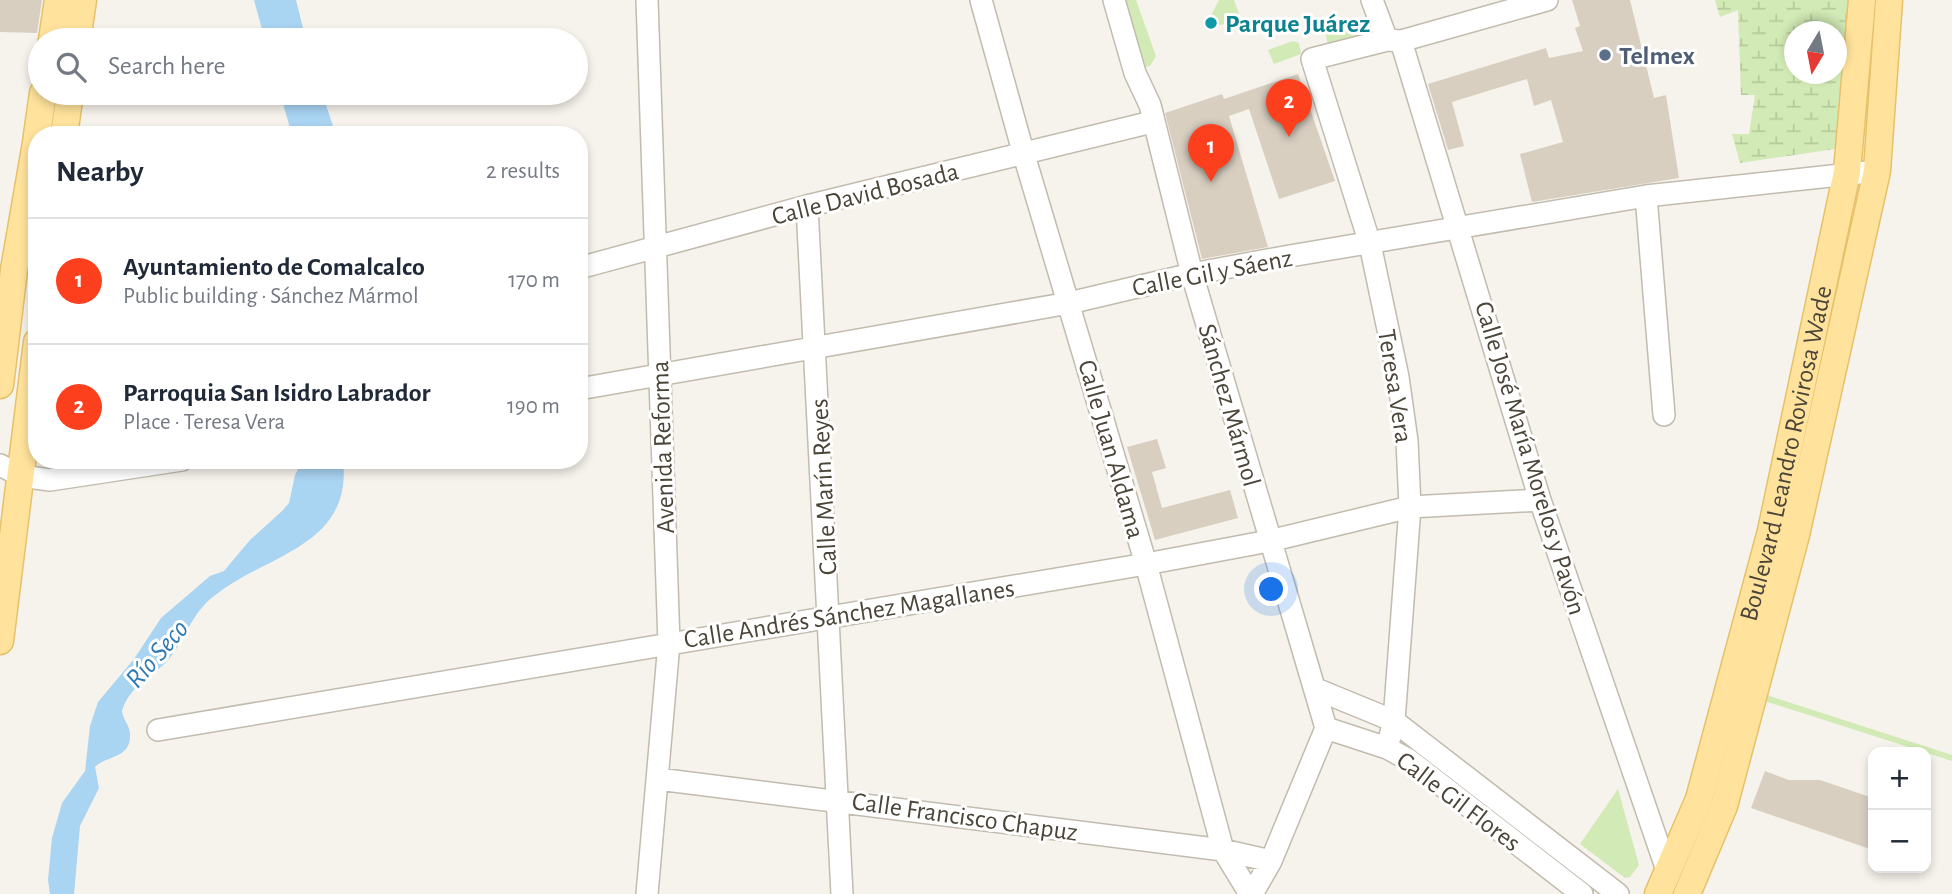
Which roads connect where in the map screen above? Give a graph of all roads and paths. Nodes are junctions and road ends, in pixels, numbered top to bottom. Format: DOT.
graph roads {
  1 [pos="58,0"];
  2 [pos="83,0"];
  3 [pos="648,0"];
  4 [pos="981,0"];
  5 [pos="1114,0"];
  6 [pos="1372,0"];
  7 [pos="1547,0"];
  8 [pos="1862,0"];
  9 [pos="1889,0"];
  10 [pos="1512,4"];
  11 [pos="54,28"];
  12 [pos="79,28"];
  13 [pos="1394,40"];
  14 [pos="41,105"];
  15 [pos="68,105"];
  16 [pos="1152,121"];
  17 [pos="38,126"];
  18 [pos="65,126"];
  19 [pos="1024,155"];
  20 [pos="1877,170"];
  21 [pos="1847,172"];
  22 [pos="28,188"];
  23 [pos="1646,196"];
  24 [pos="807,206"];
  25 [pos="1459,228"];
  26 [pos="1370,244"];
  27 [pos="655,247"];
  28 [pos="588,266"];
  29 [pos="1192,274"];
  30 [pos="1069,303"];
  31 [pos="816,348"];
  32 [pos="659,375"];
  33 [pos="0,385"];
  34 [pos="28,385"];
  35 [pos="588,387"];
  36 [pos="1664,415"];
  37 [pos="123,469"];
  38 [pos="10,471"];
  39 [pos="1540,500"];
  40 [pos="1409,507"];
  41 [pos="1269,541"];
  42 [pos="1146,564"];
  43 [pos="829,615"];
  44 [pos="0,641"];
  45 [pos="669,643"];
  46 [pos="1316,689"];
  47 [pos="1394,721"];
  48 [pos="1326,728"];
  49 [pos="158,730"];
  50 [pos="1387,748"];
  51 [pos="658,779"];
  52 [pos="839,799"];
  53 [pos="1223,850"];
  54 [pos="1271,861"];
  55 [pos="1663,884"];
  56 [pos="647,894"];
  57 [pos="842,894"];
  58 [pos="1251,894"];
  59 [pos="1582,894"];
  60 [pos="1618,894"];
  61 [pos="1687,894"];
  1 -- 11 [label="main road"];
  2 -- 12 [label="main road"];
  3 -- 27 [label="street, Avenida Reforma"];
  4 -- 19 [label="street, Calle Juan Aldama"];
  5 -- 16 [label="street, Sánchez Mármol"];
  6 -- 13 [label="street, Calle José María Morelos y Pavón"];
  7 -- 10 [label="street"];
  8 -- 21 [label="main road, Boulevard Leandro Rovirosa Wade"];
  9 -- 20 [label="main road, Boulevard Leandro Rovirosa Wade"];
  10 -- 13 [label="street"];
  13 -- 25 [label="street, Calle José María Morelos y Pavón"];
  13 -- 26 [label="street, Teresa Vera"];
  14 -- 17 [label="main road"];
  15 -- 18 [label="main road"];
  16 -- 19 [label="street, Calle David Bosada"];
  16 -- 29 [label="street, Sánchez Mármol"];
  19 -- 24 [label="street, Calle David Bosada"];
  19 -- 30 [label="street, Calle Juan Aldama"];
  20 -- 21 [label="street, Calle Gil y Sáenz"];
  20 -- 61 [label="main road, Boulevard Leandro Rovirosa Wade"];
  21 -- 23 [label="street, Calle Gil y Sáenz"];
  21 -- 55 [label="main road, Boulevard Leandro Rovirosa Wade"];
  22 -- 33 [label="main road"];
  23 -- 25 [label="street, Calle Gil y Sáenz"];
  23 -- 36 [label="street"];
  24 -- 27 [label="street, Calle David Bosada"];
  24 -- 31 [label="street, Calle Marín Reyes"];
  25 -- 26 [label="street, Calle Gil y Sáenz"];
  25 -- 39 [label="street, Calle José María Morelos y Pavón"];
  26 -- 29 [label="street, Calle Gil y Sáenz"];
  26 -- 40 [label="street, Teresa Vera"];
  27 -- 28 [label="street, Calle David Bosada"];
  27 -- 32 [label="street, Avenida Reforma"];
  29 -- 30 [label="street, Calle Gil y Sáenz"];
  29 -- 41 [label="street, Sánchez Mármol"];
  30 -- 31 [label="street, Calle Gil y Sáenz"];
  30 -- 42 [label="street, Calle Juan Aldama"];
  31 -- 32 [label="street, Calle Gil y Sáenz"];
  31 -- 43 [label="street, Calle Marín Reyes"];
  32 -- 35 [label="street, Calle Gil y Sáenz"];
  32 -- 45 [label="street, Avenida Reforma"];
  34 -- 38 [label="main road"];
  37 -- 38 [label="street"];
  38 -- 44 [label="main road"];
  39 -- 40 [label="street, Calle Andrés Sánchez Magallanes"];
  39 -- 55 [label="street, Calle José María Morelos y Pavón"];
  40 -- 41 [label="street, Calle Andrés Sánchez Magallanes"];
  40 -- 47 [label="street, Teresa Vera"];
  41 -- 42 [label="street, Calle Andrés Sánchez Magallanes"];
  41 -- 46 [label="street, Sánchez Mármol"];
  42 -- 43 [label="street, Calle Andrés Sánchez Magallanes"];
  42 -- 53 [label="street, Calle Juan Aldama"];
  43 -- 45 [label="street, Calle Andrés Sánchez Magallanes"];
  43 -- 52 [label="street, Calle Marín Reyes"];
  45 -- 49 [label="street, Calle Andrés Sánchez Magallanes"];
  45 -- 51 [label="street, Avenida Reforma"];
  46 -- 47 [label="street"];
  46 -- 48 [label="street, Sánchez Mármol"];
  47 -- 50 [label="street, Teresa Vera"];
  47 -- 60 [label="street"];
  48 -- 50 [label="street, Calle Gil Flores"];
  48 -- 54 [label="street"];
  50 -- 59 [label="street, Calle Gil Flores"];
  51 -- 52 [label="street, Calle Francisco Chapuz"];
  51 -- 56 [label="street, Avenida Reforma"];
  52 -- 53 [label="street, Calle Francisco Chapuz"];
  52 -- 57 [label="street, Calle Marín Reyes"];
  53 -- 54 [label="street, Calle Francisco Chapuz"];
  53 -- 58 [label="street, Calle Juan Aldama"];
  54 -- 58 [label="street"];
}
